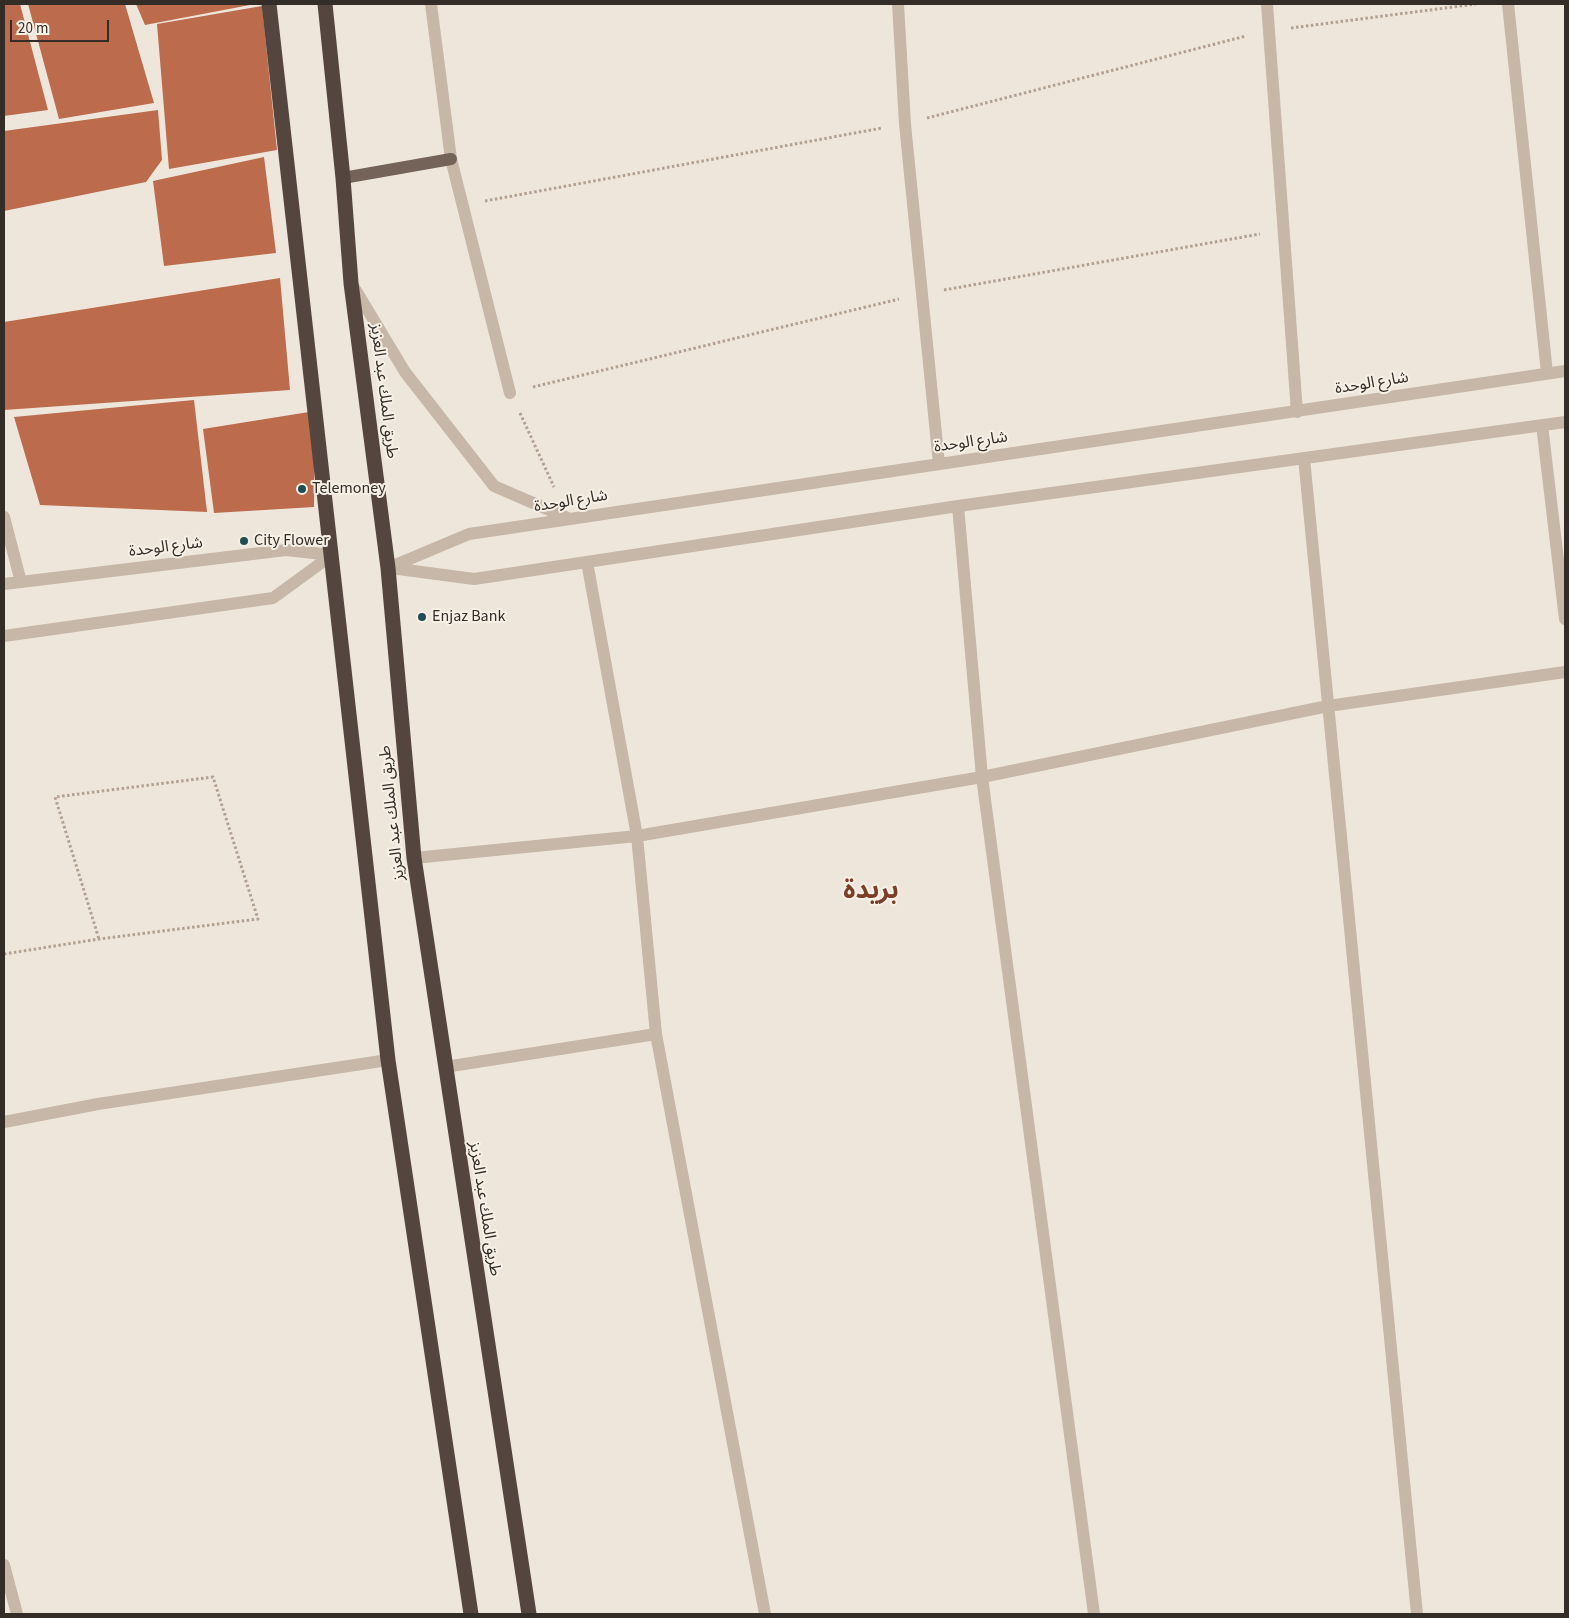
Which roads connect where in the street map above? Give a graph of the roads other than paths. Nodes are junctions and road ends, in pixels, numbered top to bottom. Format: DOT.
graph roads {
  1 [pos="269,4"];
  2 [pos="326,4"];
  3 [pos="431,4"];
  4 [pos="898,4"];
  5 [pos="1267,4"];
  6 [pos="1508,4"];
  7 [pos="451,159"];
  8 [pos="343,178"];
  9 [pos="351,282"];
  10 [pos="1565,371"];
  11 [pos="1547,373"];
  12 [pos="510,393"];
  13 [pos="1296,412"];
  14 [pos="1565,422"];
  15 [pos="1542,426"];
  16 [pos="1304,458"];
  17 [pos="939,464"];
  18 [pos="958,506"];
  19 [pos="4,517"];
  20 [pos="570,519"];
  21 [pos="332,555"];
  22 [pos="587,562"];
  23 [pos="388,568"];
  24 [pos="21,582"];
  25 [pos="4,584"];
  26 [pos="1565,619"];
  27 [pos="4,636"];
  28 [pos="1565,672"];
  29 [pos="1328,706"];
  30 [pos="982,777"];
  31 [pos="637,836"];
  32 [pos="414,858"];
  33 [pos="656,1034"];
  34 [pos="388,1060"];
  35 [pos="445,1067"];
  36 [pos="4,1122"];
  37 [pos="4,1565"];
  38 [pos="17,1614"];
  39 [pos="471,1614"];
  40 [pos="529,1614"];
  41 [pos="765,1614"];
  42 [pos="1094,1614"];
  43 [pos="1417,1614"];
  1 -- 21 [label="highway, طريق الملك عبد العزيز"];
  2 -- 8 [label="highway, طريق الملك عبد العزيز"];
  3 -- 7 [label="street"];
  4 -- 17 [label="street"];
  5 -- 13 [label="street"];
  6 -- 11 [label="street"];
  7 -- 8 [label="main road"];
  7 -- 12 [label="street"];
  8 -- 9 [label="highway, طريق الملك عبد العزيز"];
  9 -- 20 [label="street"];
  9 -- 23 [label="highway, طريق الملك عبد العزيز"];
  10 -- 11 [label="street, شارع الوحدة"];
  11 -- 13 [label="street, شارع الوحدة"];
  13 -- 17 [label="street, شارع الوحدة"];
  14 -- 15 [label="street"];
  15 -- 16 [label="street"];
  15 -- 26 [label="street"];
  16 -- 18 [label="street"];
  16 -- 29 [label="street"];
  17 -- 20 [label="street, شارع الوحدة"];
  18 -- 22 [label="street"];
  18 -- 30 [label="street"];
  19 -- 24 [label="street"];
  20 -- 23 [label="street, شارع الوحدة"];
  21 -- 24 [label="street, شارع الوحدة"];
  21 -- 27 [label="street"];
  21 -- 34 [label="highway, طريق الملك عبد العزيز"];
  22 -- 23 [label="street"];
  22 -- 31 [label="street"];
  23 -- 32 [label="highway, طريق الملك عبد العزيز"];
  24 -- 25 [label="street, شارع الوحدة"];
  28 -- 29 [label="street"];
  29 -- 30 [label="street"];
  29 -- 43 [label="street"];
  30 -- 31 [label="street"];
  30 -- 42 [label="street"];
  31 -- 32 [label="street"];
  31 -- 33 [label="street"];
  32 -- 35 [label="highway, طريق الملك عبد العزيز"];
  33 -- 35 [label="street"];
  33 -- 41 [label="street"];
  34 -- 36 [label="street"];
  34 -- 39 [label="highway, طريق الملك عبد العزيز"];
  35 -- 40 [label="highway, طريق الملك عبد العزيز"];
  37 -- 38 [label="street"];
}
